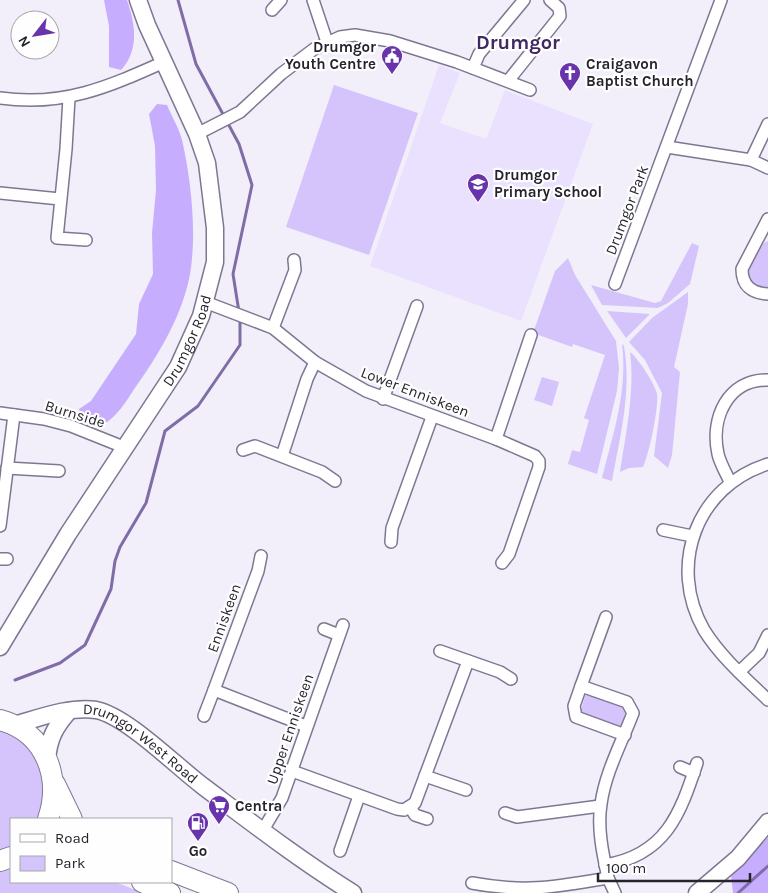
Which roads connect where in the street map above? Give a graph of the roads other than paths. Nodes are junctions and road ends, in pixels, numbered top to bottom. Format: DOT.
graph roads {
  1 [pos="138,0"];
  2 [pos="281,0"];
  3 [pos="313,0"];
  4 [pos="524,0"];
  5 [pos="550,0"];
  6 [pos="721,0"];
  7 [pos="272,10"];
  8 [pos="327,42"];
  9 [pos="164,62"];
  10 [pos="473,68"];
  11 [pos="508,82"];
  12 [pos="530,90"];
  13 [pos="0,98"];
  14 [pos="69,98"];
  15 [pos="768,124"];
  16 [pos="198,134"];
  17 [pos="667,147"];
  18 [pos="751,160"];
  19 [pos="768,168"];
  20 [pos="0,194"];
  21 [pos="60,199"];
  22 [pos="768,219"];
  23 [pos="765,232"];
  24 [pos="86,240"];
  25 [pos="294,260"];
  26 [pos="615,284"];
  27 [pos="768,294"];
  28 [pos="205,302"];
  29 [pos="411,312"];
  30 [pos="273,328"];
  31 [pos="531,335"];
  32 [pos="315,362"];
  33 [pos="768,380"];
  34 [pos="383,399"];
  35 [pos="0,413"];
  36 [pos="14,415"];
  37 [pos="432,417"];
  38 [pos="496,439"];
  39 [pos="126,448"];
  40 [pos="243,450"];
  41 [pos="282,456"];
  42 [pos="768,464"];
  43 [pos="7,468"];
  44 [pos="59,471"];
  45 [pos="335,481"];
  46 [pos="730,482"];
  47 [pos="0,526"];
  48 [pos="663,530"];
  49 [pos="692,536"];
  50 [pos="391,542"];
  51 [pos="260,556"];
  52 [pos="502,563"];
  53 [pos="606,617"];
  54 [pos="324,629"];
  55 [pos="768,635"];
  56 [pos="0,647"];
  57 [pos="440,651"];
  58 [pos="468,661"];
  59 [pos="739,672"];
  60 [pos="511,679"];
  61 [pos="581,686"];
  62 [pos="214,690"];
  63 [pos="768,700"];
  64 [pos="68,711"];
  65 [pos="204,716"];
  66 [pos="7,722"];
  67 [pos="306,726"];
  68 [pos="625,735"];
  69 [pos="47,759"];
  70 [pos="680,767"];
  71 [pos="292,771"];
  72 [pos="425,776"];
  73 [pos="54,782"];
  74 [pos="466,790"];
  75 [pos="358,796"];
  76 [pos="600,806"];
  77 [pos="410,807"];
  78 [pos="505,813"];
  79 [pos="48,818"];
  80 [pos="72,818"];
  81 [pos="427,820"];
  82 [pos="768,822"];
  83 [pos="264,830"];
  84 [pos="340,851"];
  85 [pos="605,865"];
  86 [pos="172,870"];
  87 [pos="608,878"];
  88 [pos="145,883"];
  89 [pos="472,883"];
  90 [pos="170,893"];
  91 [pos="228,893"];
  92 [pos="352,893"];
  93 [pos="615,893"];
  94 [pos="697,893"];
  1 -- 9 [label="street, Drumgor Road"];
  2 -- 7 [label="street"];
  3 -- 8 [label="street"];
  4 -- 10 [label="street"];
  5 -- 11 [label="street"];
  6 -- 17 [label="street, Drumgor Park"];
  8 -- 10 [label="street"];
  8 -- 16 [label="street"];
  9 -- 14 [label="street"];
  9 -- 16 [label="street, Drumgor Road"];
  10 -- 11 [label="street"];
  11 -- 12 [label="street"];
  13 -- 14 [label="street"];
  14 -- 21 [label="street"];
  15 -- 18 [label="street"];
  16 -- 28 [label="street, Drumgor Road"];
  17 -- 18 [label="street"];
  17 -- 26 [label="street, Drumgor Park"];
  18 -- 19 [label="street"];
  20 -- 21 [label="street"];
  21 -- 24 [label="street"];
  22 -- 23 [label="street"];
  23 -- 27 [label="street"];
  25 -- 30 [label="street"];
  28 -- 30 [label="street, Lower Enniskeen"];
  28 -- 39 [label="street, Drumgor Road"];
  29 -- 34 [label="street"];
  30 -- 32 [label="street, Lower Enniskeen"];
  31 -- 38 [label="street"];
  32 -- 34 [label="street, Lower Enniskeen"];
  32 -- 41 [label="street"];
  33 -- 46 [label="street"];
  34 -- 37 [label="street, Lower Enniskeen"];
  35 -- 36 [label="street, Burnside"];
  36 -- 39 [label="street, Burnside"];
  36 -- 43 [label="street"];
  37 -- 38 [label="street, Lower Enniskeen"];
  37 -- 50 [label="street"];
  38 -- 52 [label="street, Lower Enniskeen"];
  39 -- 56 [label="street, Drumgor Road"];
  40 -- 41 [label="street"];
  41 -- 45 [label="street"];
  42 -- 46 [label="street"];
  43 -- 44 [label="street"];
  43 -- 47 [label="street"];
  46 -- 49 [label="street"];
  48 -- 49 [label="street"];
  49 -- 59 [label="street"];
  51 -- 62 [label="street, Enniskeen"];
  53 -- 61 [label="street"];
  54 -- 67 [label="street, Upper Enniskeen"];
  55 -- 59 [label="street"];
  57 -- 58 [label="street"];
  58 -- 60 [label="street"];
  58 -- 72 [label="street"];
  59 -- 63 [label="street"];
  61 -- 68 [label="street"];
  61 -- 68 [label="street"];
  62 -- 65 [label="street, Enniskeen"];
  62 -- 67 [label="street"];
  64 -- 66 [label="street, Drumgor West Road"];
  64 -- 69 [label="street, Drumgor West Road"];
  64 -- 83 [label="street, Drumgor West Road"];
  66 -- 69 [label="highway"];
  67 -- 71 [label="street, Upper Enniskeen"];
  68 -- 76 [label="street"];
  69 -- 73 [label="highway"];
  70 -- 85 [label="street"];
  71 -- 75 [label="street"];
  71 -- 83 [label="street, Upper Enniskeen"];
  72 -- 74 [label="street"];
  72 -- 77 [label="street"];
  73 -- 79 [label="highway"];
  73 -- 80 [label="highway"];
  75 -- 77 [label="street"];
  75 -- 84 [label="street"];
  76 -- 78 [label="street"];
  76 -- 85 [label="street"];
  77 -- 81 [label="street"];
  82 -- 94 [label="street"];
  83 -- 92 [label="street, Drumgor West Road"];
  85 -- 87 [label="street"];
  86 -- 91 [label="highway"];
  87 -- 89 [label="street"];
  87 -- 93 [label="street"];
  88 -- 90 [label="highway"];
}
